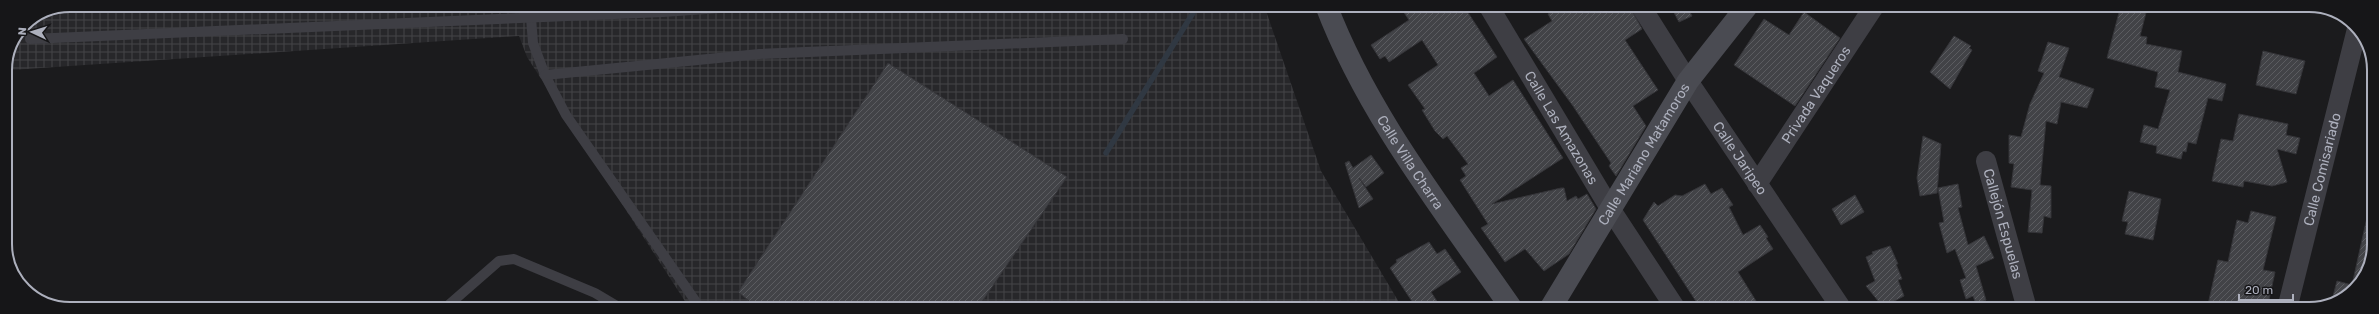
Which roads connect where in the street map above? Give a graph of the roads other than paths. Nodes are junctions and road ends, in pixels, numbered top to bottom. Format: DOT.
graph roads {
  1 [pos="531,12"];
  2 [pos="662,12"];
  3 [pos="1328,12"];
  4 [pos="1492,12"];
  5 [pos="1644,12"];
  6 [pos="1743,12"];
  7 [pos="1870,12"];
  8 [pos="531,16"];
  9 [pos="2355,36"];
  10 [pos="30,39"];
  11 [pos="1123,40"];
  12 [pos="545,75"];
  13 [pos="1688,82"];
  14 [pos="1986,161"];
  15 [pos="1757,184"];
  16 [pos="1611,210"];
  17 [pos="452,302"];
  18 [pos="610,302"];
  19 [pos="696,302"];
  20 [pos="1507,302"];
  21 [pos="1554,302"];
  22 [pos="1671,302"];
  23 [pos="1837,302"];
  24 [pos="2025,302"];
  25 [pos="2289,302"];
  1 -- 8 [label="lane"];
  2 -- 8 [label="lane"];
  3 -- 20 [label="street, Calle Villa Charra"];
  4 -- 16 [label="street, Calle Las Amazonas"];
  5 -- 13 [label="street, Calle Jaripeo"];
  6 -- 13 [label="street, Calle Mariano Matamoros"];
  7 -- 15 [label="street, Privada Vaqueros"];
  8 -- 10 [label="lane"];
  8 -- 12 [label="lane"];
  9 -- 25 [label="street, Calle Comisariado"];
  11 -- 12 [label="lane"];
  12 -- 19 [label="lane"];
  13 -- 15 [label="street, Calle Jaripeo"];
  13 -- 16 [label="street, Calle Mariano Matamoros"];
  14 -- 24 [label="street, Callejón Espuelas"];
  15 -- 23 [label="street, Calle Jaripeo"];
  16 -- 21 [label="street, Calle Mariano Matamoros"];
  16 -- 22 [label="street, Calle Las Amazonas"];
  17 -- 18 [label="lane"];
}
